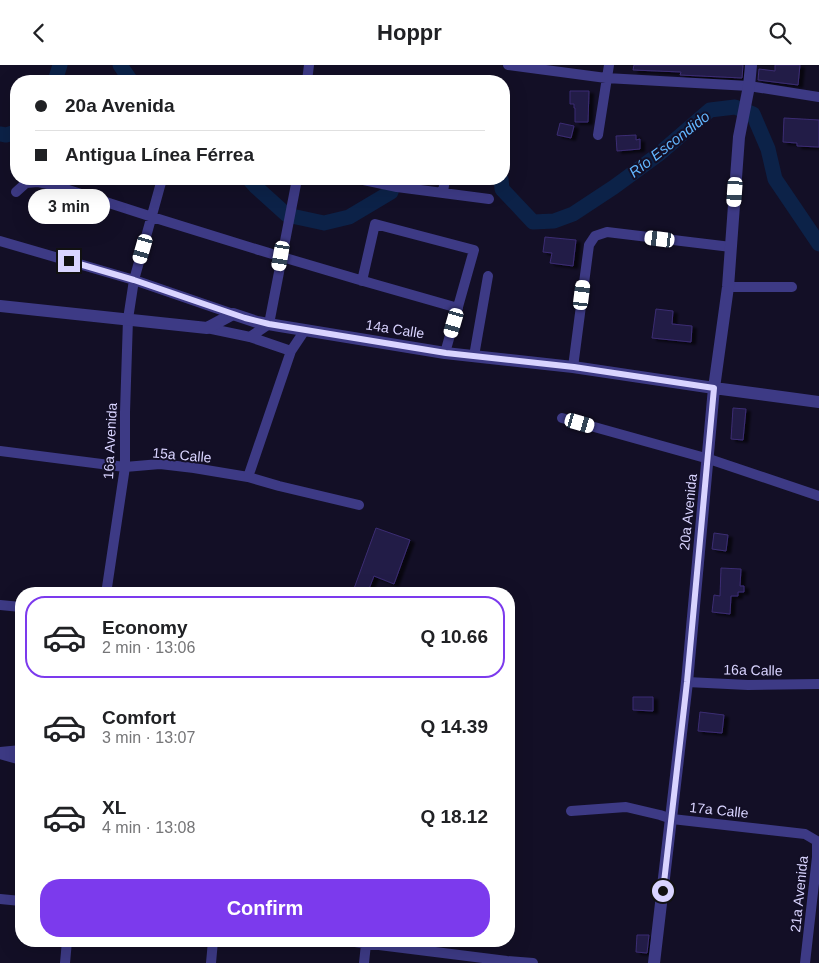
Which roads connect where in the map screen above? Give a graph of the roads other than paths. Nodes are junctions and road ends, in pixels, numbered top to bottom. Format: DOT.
graph roads {
  1 [pos="508,65"];
  2 [pos="609,65"];
  3 [pos="751,65"];
  4 [pos="606,78"];
  5 [pos="749,86"];
  6 [pos="819,97"];
  7 [pos="598,135"];
  8 [pos="24,185"];
  9 [pos="53,185"];
  10 [pos="160,185"];
  11 [pos="296,185"];
  12 [pos="388,185"];
  13 [pos="445,185"];
  14 [pos="16,192"];
  15 [pos="443,192"];
  16 [pos="489,199"];
  17 [pos="152,218"];
  18 [pos="0,241"];
  19 [pos="731,247"];
  20 [pos="281,256"];
  21 [pos="488,276"];
  22 [pos="134,280"];
  23 [pos="362,281"];
  24 [pos="728,287"];
  25 [pos="792,287"];
  26 [pos="0,306"];
  27 [pos="458,308"];
  28 [pos="233,314"];
  29 [pos="128,319"];
  30 [pos="269,324"];
  31 [pos="207,328"];
  32 [pos="304,330"];
  33 [pos="250,337"];
  34 [pos="291,351"];
  35 [pos="446,353"];
  36 [pos="474,356"];
  37 [pos="574,367"];
  38 [pos="714,388"];
  39 [pos="819,402"];
  40 [pos="562,418"];
  41 [pos="0,451"];
  42 [pos="708,459"];
  43 [pos="125,467"];
  44 [pos="248,477"];
  45 [pos="819,496"];
  46 [pos="359,505"];
  47 [pos="107,587"];
  48 [pos="0,605"];
  49 [pos="15,606"];
  50 [pos="687,682"];
  51 [pos="819,684"];
  52 [pos="15,751"];
  53 [pos="0,753"];
  54 [pos="15,758"];
  55 [pos="571,811"];
  56 [pos="672,819"];
  57 [pos="806,834"];
  58 [pos="0,899"];
  59 [pos="15,900"];
  60 [pos="66,947"];
  61 [pos="212,947"];
  62 [pos="366,947"];
  63 [pos="390,947"];
  64 [pos="507,962"];
  65 [pos="65,963"];
  66 [pos="211,963"];
  67 [pos="364,963"];
  68 [pos="533,963"];
  69 [pos="654,963"];
  70 [pos="805,963"];
  1 -- 4 [label="street"];
  2 -- 4 [label="street"];
  3 -- 5 [label="street, 20a Avenida"];
  4 -- 5 [label="street"];
  4 -- 7 [label="street"];
  5 -- 6 [label="street"];
  5 -- 19 [label="street, 20a Avenida"];
  8 -- 14 [label="street"];
  9 -- 17 [label="street"];
  10 -- 17 [label="street, 16a Avenida"];
  11 -- 20 [label="street"];
  12 -- 15 [label="street"];
  13 -- 15 [label="street"];
  15 -- 16 [label="street"];
  17 -- 20 [label="street"];
  17 -- 22 [label="street, 16a Avenida"];
  18 -- 22 [label="street"];
  19 -- 24 [label="street, 20a Avenida"];
  19 -- 37 [label="street"];
  20 -- 23 [label="street"];
  20 -- 30 [label="street"];
  21 -- 36 [label="street"];
  22 -- 28 [label="street"];
  22 -- 29 [label="street, 16a Avenida"];
  23 -- 27 [label="street"];
  23 -- 27 [label="street"];
  24 -- 25 [label="street"];
  24 -- 38 [label="street, 20a Avenida"];
  26 -- 29 [label="street"];
  27 -- 35 [label="street"];
  28 -- 30 [label="street, 14a Calle"];
  28 -- 31 [label="street"];
  29 -- 31 [label="street"];
  29 -- 43 [label="street, 16a Avenida"];
  30 -- 32 [label="street, 14a Calle"];
  30 -- 33 [label="street"];
  31 -- 33 [label="street"];
  32 -- 34 [label="street"];
  32 -- 35 [label="street, 14a Calle"];
  33 -- 34 [label="street"];
  34 -- 44 [label="street"];
  35 -- 36 [label="street, 14a Calle"];
  36 -- 37 [label="street, 14a Calle"];
  37 -- 38 [label="street, 14a Calle"];
  38 -- 39 [label="street, 14a Calle"];
  38 -- 42 [label="street, 20a Avenida"];
  40 -- 42 [label="street"];
  41 -- 43 [label="street, 15a Calle"];
  42 -- 45 [label="street"];
  42 -- 50 [label="street, 20a Avenida"];
  43 -- 44 [label="street, 15a Calle"];
  43 -- 47 [label="street, 16a Avenida"];
  44 -- 46 [label="street, 15a Calle"];
  48 -- 49 [label="street"];
  50 -- 51 [label="street, 16a Calle"];
  50 -- 56 [label="street, 20a Avenida"];
  52 -- 53 [label="street"];
  53 -- 54 [label="street"];
  55 -- 56 [label="street, 17a Calle"];
  56 -- 57 [label="street, 17a Calle"];
  56 -- 69 [label="street, 20a Avenida"];
  57 -- 70 [label="street, 21a Avenida"];
  58 -- 59 [label="street"];
  60 -- 65 [label="street"];
  61 -- 66 [label="street"];
  62 -- 67 [label="street"];
  63 -- 64 [label="street"];
  64 -- 68 [label="street"];
}
